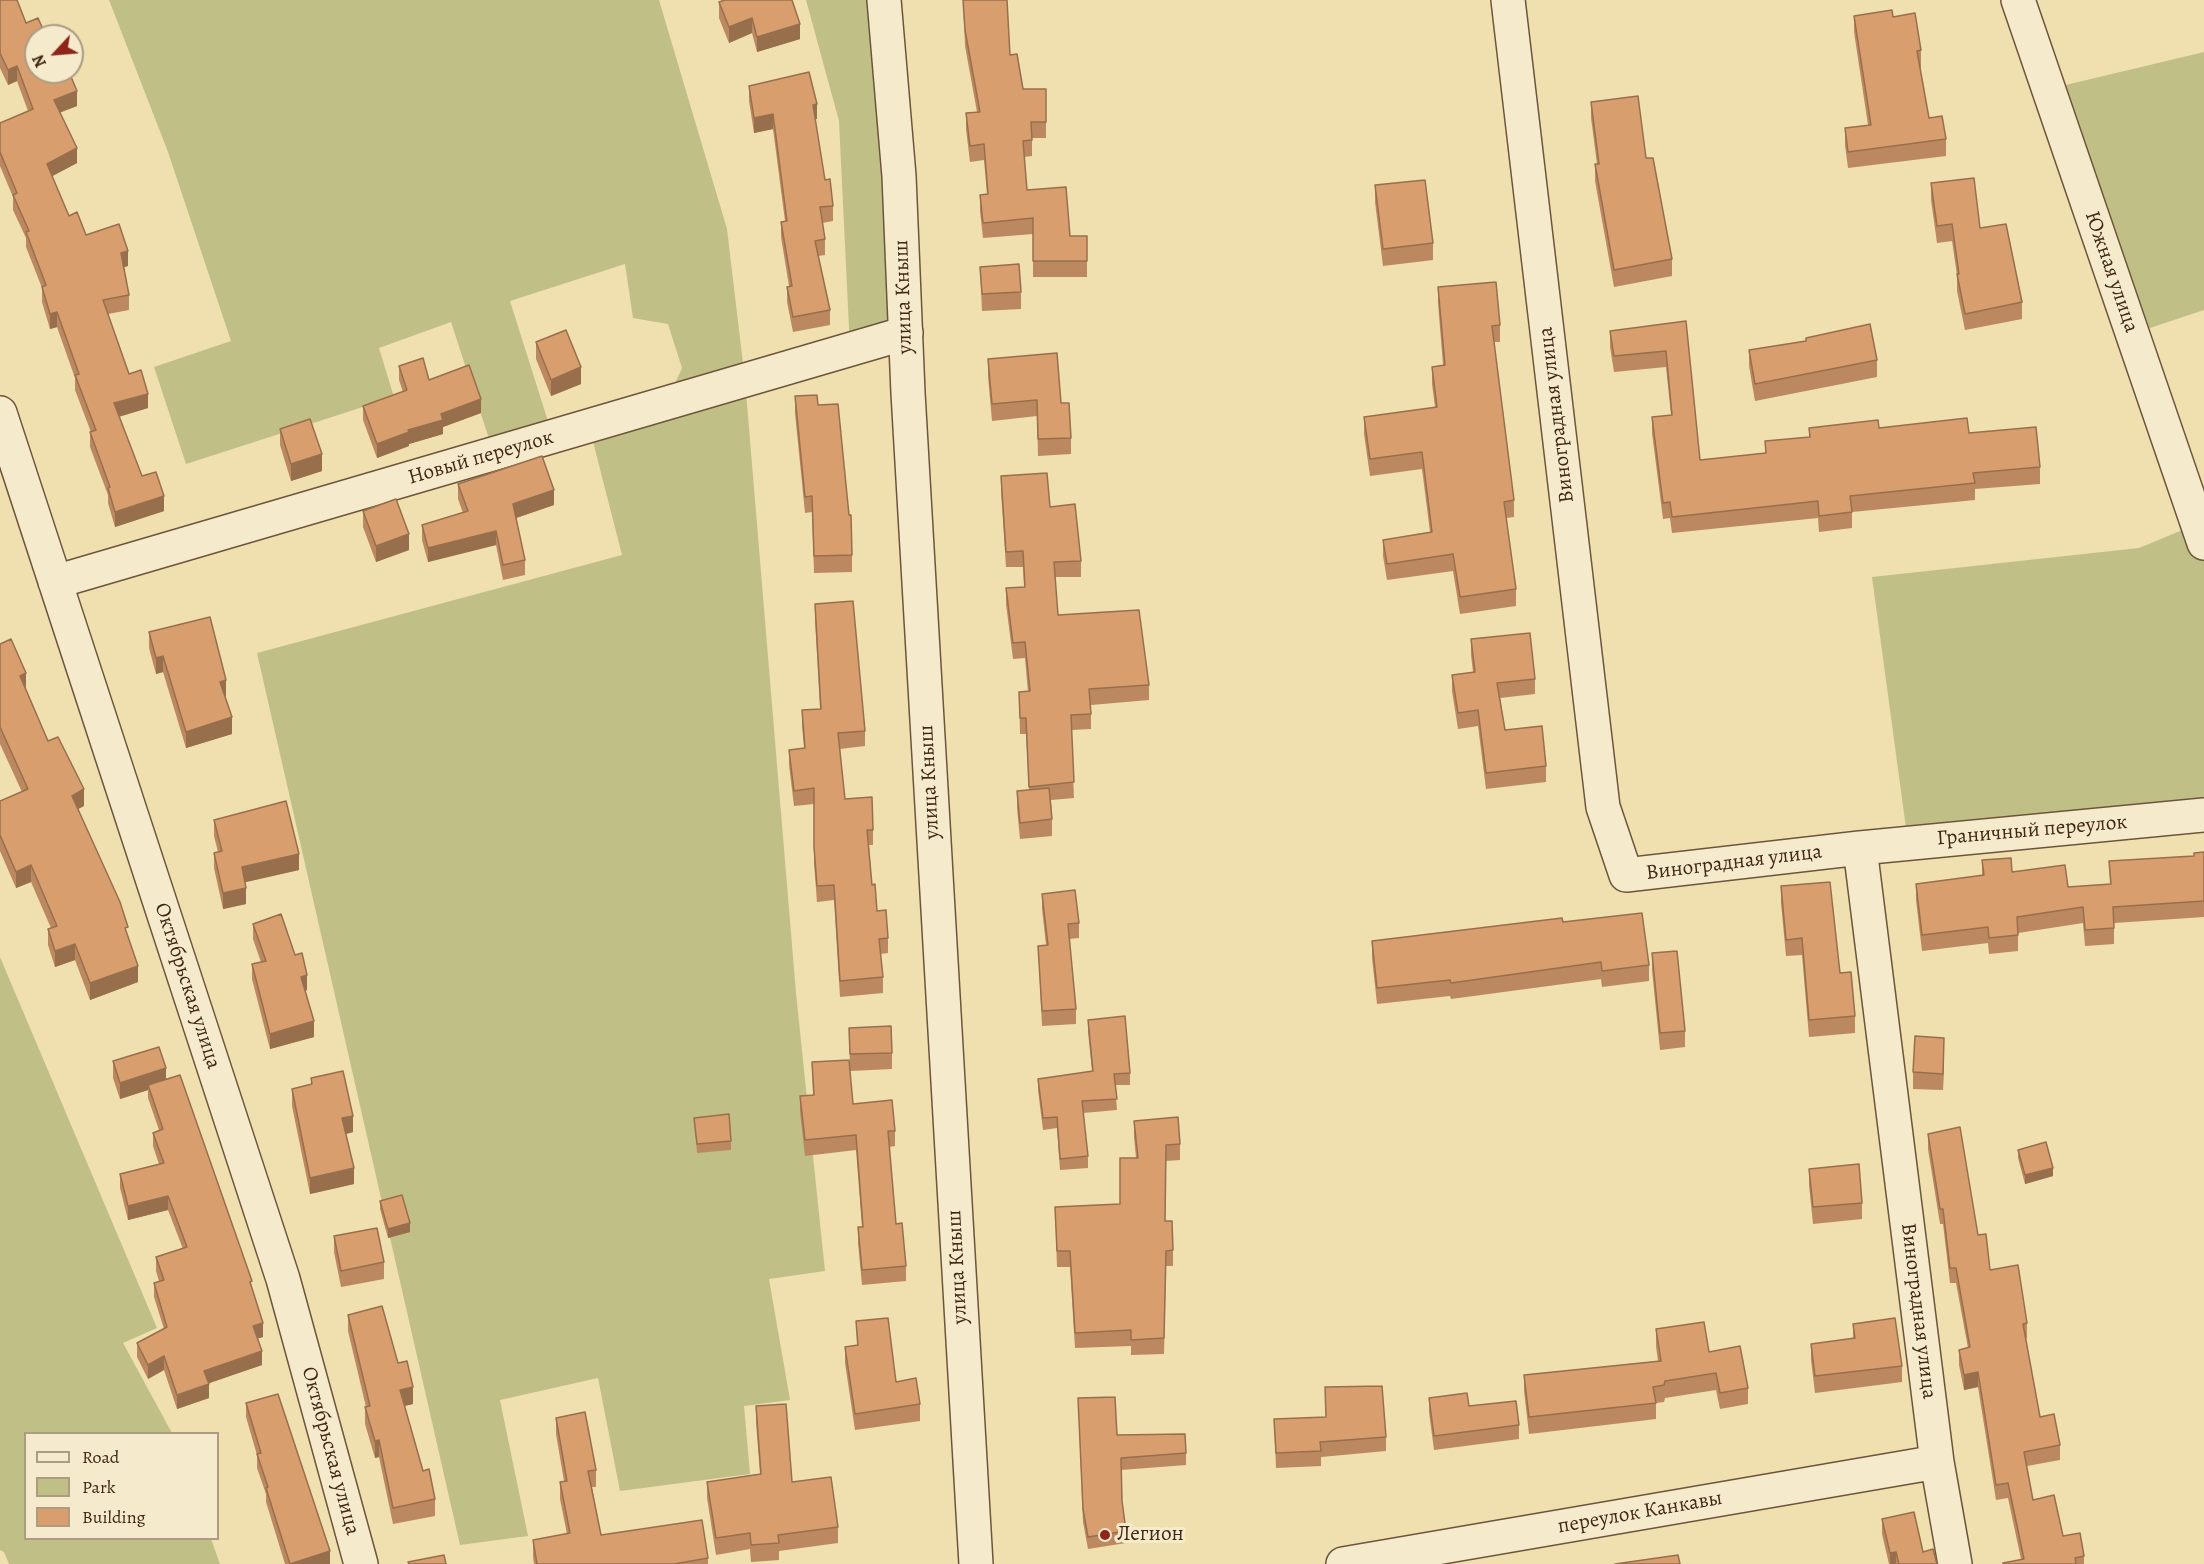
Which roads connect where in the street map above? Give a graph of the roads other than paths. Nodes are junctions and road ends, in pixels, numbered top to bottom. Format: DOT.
graph roads {
  1 [pos="884,0"];
  2 [pos="1508,0"];
  3 [pos="2018,0"];
  4 [pos="906,333"];
  5 [pos="0,413"];
  6 [pos="2204,543"];
  7 [pos="55,582"];
  8 [pos="2204,815"];
  9 [pos="1860,848"];
  10 [pos="1937,1462"];
  11 [pos="362,1564"];
  12 [pos="976,1564"];
  13 [pos="1343,1564"];
  14 [pos="1955,1564"];
  1 -- 4 [label="street, улица Кныш"];
  2 -- 9 [label="street, Виноградная улица"];
  3 -- 6 [label="street, Южная улица"];
  4 -- 7 [label="street, Новый переулок"];
  4 -- 12 [label="street, улица Кныш"];
  5 -- 7 [label="street, Октябрьская улица"];
  7 -- 11 [label="street, Октябрьская улица"];
  8 -- 9 [label="street, Граничный переулок"];
  9 -- 10 [label="street, Виноградная улица"];
  10 -- 13 [label="street, переулок Канкавы"];
  10 -- 14 [label="street, Виноградная улица"];
}
